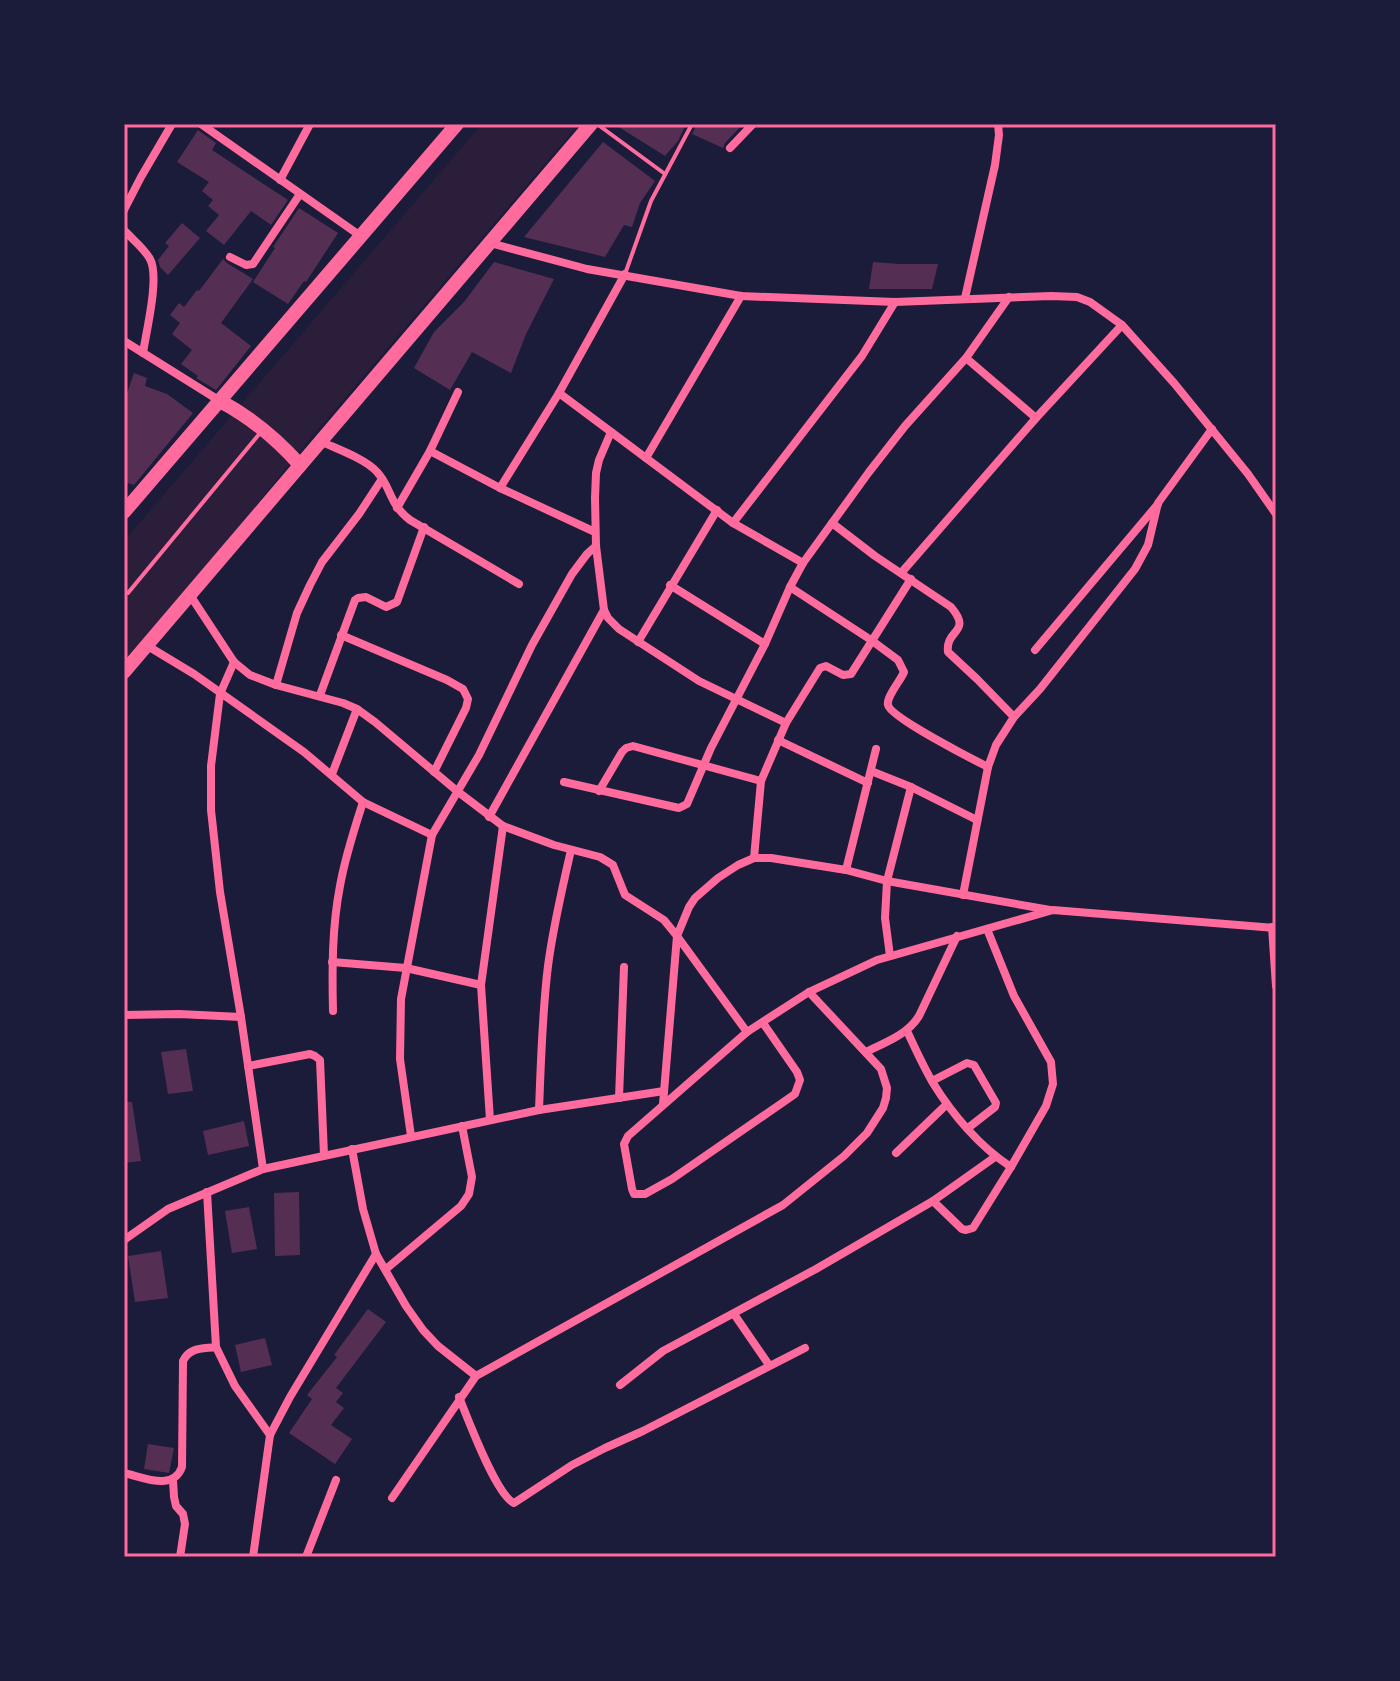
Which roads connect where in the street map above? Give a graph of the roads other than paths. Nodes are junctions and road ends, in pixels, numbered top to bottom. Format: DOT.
graph roads {
  1 [pos="172,124"];
  2 [pos="201,124"];
  3 [pos="310,124"];
  4 [pos="457,124"];
  5 [pos="594,124"];
  6 [pos="692,124"];
  7 [pos="753,124"];
  8 [pos="998,124"];
  9 [pos="730,148"];
  10 [pos="665,174"];
  11 [pos="280,180"];
  12 [pos="300,194"];
  13 [pos="124,210"];
  14 [pos="124,230"];
  15 [pos="362,237"];
  16 [pos="490,243"];
  17 [pos="230,257"];
  18 [pos="625,274"];
  19 [pos="741,296"];
  20 [pos="1009,297"];
  21 [pos="965,298"];
  22 [pos="895,302"];
  23 [pos="1122,325"];
  24 [pos="124,341"];
  25 [pos="143,353"];
  26 [pos="966,358"];
  27 [pos="458,392"];
  28 [pos="559,393"];
  29 [pos="220,401"];
  30 [pos="1036,418"];
  31 [pos="264,428"];
  32 [pos="1212,429"];
  33 [pos="611,432"];
  34 [pos="320,441"];
  35 [pos="430,451"];
  36 [pos="646,458"];
  37 [pos="300,465"];
  38 [pos="382,479"];
  39 [pos="500,488"];
  40 [pos="1158,503"];
  41 [pos="397,508"];
  42 [pos="717,510"];
  43 [pos="124,512"];
  44 [pos="1276,514"];
  45 [pos="733,523"];
  46 [pos="832,523"];
  47 [pos="424,527"];
  48 [pos="595,532"];
  49 [pos="596,546"];
  50 [pos="803,563"];
  51 [pos="902,572"];
  52 [pos="911,579"];
  53 [pos="519,584"];
  54 [pos="670,585"];
  55 [pos="790,587"];
  56 [pos="128,593"];
  57 [pos="189,594"];
  58 [pos="604,610"];
  59 [pos="341,635"];
  60 [pos="871,640"];
  61 [pos="638,642"];
  62 [pos="765,644"];
  63 [pos="146,645"];
  64 [pos="1035,650"];
  65 [pos="234,662"];
  66 [pos="124,672"];
  67 [pos="276,685"];
  68 [pos="220,694"];
  69 [pos="320,695"];
  70 [pos="735,700"];
  71 [pos="357,709"];
  72 [pos="1014,717"];
  73 [pos="786,723"];
  74 [pos="778,740"];
  75 [pos="876,749"];
  76 [pos="704,765"];
  77 [pos="988,767"];
  78 [pos="871,771"];
  79 [pos="434,772"];
  80 [pos="332,774"];
  81 [pos="761,781"];
  82 [pos="564,782"];
  83 [pos="868,783"];
  84 [pos="911,787"];
  85 [pos="457,791"];
  86 [pos="599,791"];
  87 [pos="363,802"];
  88 [pos="489,817"];
  89 [pos="977,820"];
  90 [pos="503,826"];
  91 [pos="432,835"];
  92 [pos="571,850"];
  93 [pos="754,858"];
  94 [pos="846,870"];
  95 [pos="887,881"];
  96 [pos="963,895"];
  97 [pos="1053,910"];
  98 [pos="1274,928"];
  99 [pos="987,929"];
  100 [pos="677,936"];
  101 [pos="957,936"];
  102 [pos="890,956"];
  103 [pos="332,962"];
  104 [pos="624,967"];
  105 [pos="406,968"];
  106 [pos="481,985"];
  107 [pos="1276,986"];
  108 [pos="809,992"];
  109 [pos="333,1011"];
  110 [pos="124,1015"];
  111 [pos="241,1017"];
  112 [pos="763,1023"];
  113 [pos="907,1031"];
  114 [pos="747,1032"];
  115 [pos="866,1052"];
  116 [pos="248,1066"];
  117 [pos="932,1081"];
  118 [pos="664,1091"];
  119 [pos="619,1098"];
  120 [pos="663,1104"];
  121 [pos="947,1104"];
  122 [pos="539,1110"];
  123 [pos="490,1120"];
  124 [pos="462,1126"];
  125 [pos="968,1128"];
  126 [pos="411,1136"];
  127 [pos="352,1149"];
  128 [pos="896,1153"];
  129 [pos="324,1155"];
  130 [pos="995,1157"];
  131 [pos="1011,1167"];
  132 [pos="263,1169"];
  133 [pos="207,1192"];
  134 [pos="933,1201"];
  135 [pos="124,1240"];
  136 [pos="376,1254"];
  137 [pos="386,1269"];
  138 [pos="734,1314"];
  139 [pos="216,1347"];
  140 [pos="805,1348"];
  141 [pos="769,1365"];
  142 [pos="476,1376"];
  143 [pos="620,1385"];
  144 [pos="459,1397"];
  145 [pos="270,1435"];
  146 [pos="124,1473"];
  147 [pos="173,1480"];
  148 [pos="336,1480"];
  149 [pos="392,1498"];
  150 [pos="256,1556"];
  151 [pos="180,1557"];
  152 [pos="306,1557"];
  1 -- 13 [label="street"];
  2 -- 11 [label="street"];
  3 -- 11 [label="street"];
  4 -- 15 [label="main road"];
  5 -- 10 [label="lane"];
  5 -- 16 [label="main road"];
  6 -- 10 [label="lane"];
  7 -- 9 [label="street"];
  8 -- 21 [label="street"];
  10 -- 18 [label="lane"];
  11 -- 12 [label="street"];
  12 -- 15 [label="street"];
  12 -- 17 [label="street"];
  14 -- 25 [label="street"];
  15 -- 29 [label="main road"];
  16 -- 18 [label="street"];
  16 -- 34 [label="main road"];
  18 -- 19 [label="street"];
  18 -- 28 [label="street"];
  19 -- 22 [label="street"];
  19 -- 36 [label="street"];
  20 -- 21 [label="street"];
  20 -- 23 [label="street"];
  20 -- 26 [label="street"];
  21 -- 22 [label="street"];
  22 -- 45 [label="street"];
  23 -- 30 [label="street"];
  23 -- 32 [label="street"];
  24 -- 25 [label="street"];
  25 -- 29 [label="street"];
  26 -- 30 [label="street"];
  26 -- 46 [label="street"];
  27 -- 35 [label="street"];
  28 -- 33 [label="street"];
  28 -- 39 [label="street"];
  29 -- 31 [label="main road"];
  29 -- 43 [label="main road"];
  30 -- 51 [label="street"];
  31 -- 37 [label="main road"];
  31 -- 56 [label="lane"];
  32 -- 40 [label="street"];
  32 -- 44 [label="street"];
  33 -- 36 [label="street"];
  33 -- 48 [label="street"];
  34 -- 37 [label="main road"];
  34 -- 38 [label="street"];
  35 -- 39 [label="street"];
  35 -- 41 [label="street"];
  36 -- 42 [label="street"];
  37 -- 57 [label="main road"];
  38 -- 41 [label="street"];
  38 -- 67 [label="street"];
  39 -- 48 [label="street"];
  40 -- 64 [label="street"];
  40 -- 72 [label="street"];
  41 -- 47 [label="street"];
  42 -- 45 [label="street"];
  42 -- 54 [label="street"];
  45 -- 50 [label="street"];
  46 -- 50 [label="street"];
  46 -- 51 [label="street"];
  47 -- 53 [label="street"];
  47 -- 59 [label="street"];
  48 -- 49 [label="street"];
  49 -- 58 [label="street"];
  49 -- 85 [label="street"];
  50 -- 55 [label="street"];
  51 -- 52 [label="street"];
  52 -- 60 [label="street"];
  52 -- 72 [label="street"];
  54 -- 61 [label="street"];
  54 -- 62 [label="street"];
  55 -- 60 [label="street"];
  55 -- 62 [label="street"];
  57 -- 63 [label="main road"];
  57 -- 65 [label="street"];
  58 -- 61 [label="street"];
  58 -- 88 [label="street"];
  59 -- 69 [label="street"];
  59 -- 79 [label="street"];
  60 -- 73 [label="street"];
  60 -- 77 [label="street"];
  61 -- 70 [label="street"];
  62 -- 70 [label="street"];
  63 -- 66 [label="main road"];
  63 -- 68 [label="street"];
  65 -- 67 [label="street"];
  65 -- 68 [label="street"];
  67 -- 69 [label="street"];
  68 -- 80 [label="street"];
  68 -- 111 [label="street"];
  69 -- 71 [label="street"];
  70 -- 73 [label="street"];
  70 -- 76 [label="street"];
  71 -- 79 [label="street"];
  71 -- 80 [label="street"];
  72 -- 77 [label="street"];
  73 -- 74 [label="street"];
  74 -- 81 [label="street"];
  74 -- 83 [label="street"];
  75 -- 78 [label="street"];
  76 -- 81 [label="street"];
  76 -- 86 [label="street"];
  76 -- 86 [label="street"];
  77 -- 89 [label="street"];
  78 -- 83 [label="street"];
  78 -- 84 [label="street"];
  79 -- 85 [label="street"];
  80 -- 87 [label="street"];
  81 -- 93 [label="street"];
  82 -- 86 [label="street"];
  83 -- 94 [label="street"];
  84 -- 89 [label="street"];
  84 -- 95 [label="street"];
  85 -- 88 [label="street"];
  85 -- 91 [label="street"];
  87 -- 91 [label="street"];
  87 -- 103 [label="street"];
  88 -- 90 [label="street"];
  89 -- 96 [label="street"];
  90 -- 92 [label="street"];
  90 -- 106 [label="street"];
  91 -- 105 [label="street"];
  92 -- 100 [label="street"];
  92 -- 122 [label="street"];
  93 -- 94 [label="street"];
  93 -- 100 [label="street"];
  94 -- 95 [label="street"];
  95 -- 96 [label="street"];
  95 -- 102 [label="street"];
  96 -- 97 [label="street"];
  97 -- 98 [label="street"];
  97 -- 99 [label="street"];
  98 -- 107 [label="street"];
  99 -- 101 [label="street"];
  99 -- 131 [label="street"];
  100 -- 114 [label="street"];
  100 -- 118 [label="street"];
  101 -- 102 [label="street"];
  101 -- 113 [label="street"];
  102 -- 108 [label="street"];
  103 -- 105 [label="street"];
  103 -- 109 [label="street"];
  104 -- 119 [label="street"];
  105 -- 106 [label="street"];
  105 -- 126 [label="street"];
  106 -- 123 [label="street"];
  108 -- 112 [label="street"];
  108 -- 115 [label="street"];
  110 -- 111 [label="street"];
  111 -- 116 [label="street"];
  112 -- 114 [label="street"];
  112 -- 120 [label="street"];
  113 -- 115 [label="street"];
  113 -- 117 [label="street"];
  114 -- 120 [label="street"];
  115 -- 142 [label="street"];
  116 -- 129 [label="street"];
  116 -- 132 [label="street"];
  117 -- 121 [label="street"];
  117 -- 125 [label="street"];
  118 -- 119 [label="street"];
  118 -- 120 [label="street"];
  119 -- 122 [label="street"];
  121 -- 125 [label="street"];
  121 -- 128 [label="street"];
  122 -- 123 [label="street"];
  123 -- 124 [label="street"];
  124 -- 126 [label="street"];
  124 -- 137 [label="street"];
  125 -- 130 [label="street"];
  126 -- 127 [label="street"];
  127 -- 129 [label="street"];
  127 -- 136 [label="street"];
  129 -- 132 [label="street"];
  130 -- 131 [label="street"];
  130 -- 134 [label="street"];
  131 -- 134 [label="street"];
  132 -- 133 [label="street"];
  133 -- 135 [label="street"];
  133 -- 139 [label="street"];
  134 -- 138 [label="street"];
  136 -- 137 [label="street"];
  136 -- 145 [label="street"];
  137 -- 142 [label="street"];
  138 -- 141 [label="street"];
  138 -- 143 [label="street"];
  139 -- 145 [label="street"];
  139 -- 147 [label="street"];
  140 -- 141 [label="street"];
  141 -- 144 [label="street"];
  142 -- 144 [label="street"];
  144 -- 149 [label="street"];
  145 -- 150 [label="street"];
  146 -- 147 [label="street"];
  147 -- 151 [label="street"];
  148 -- 152 [label="street"];
}
